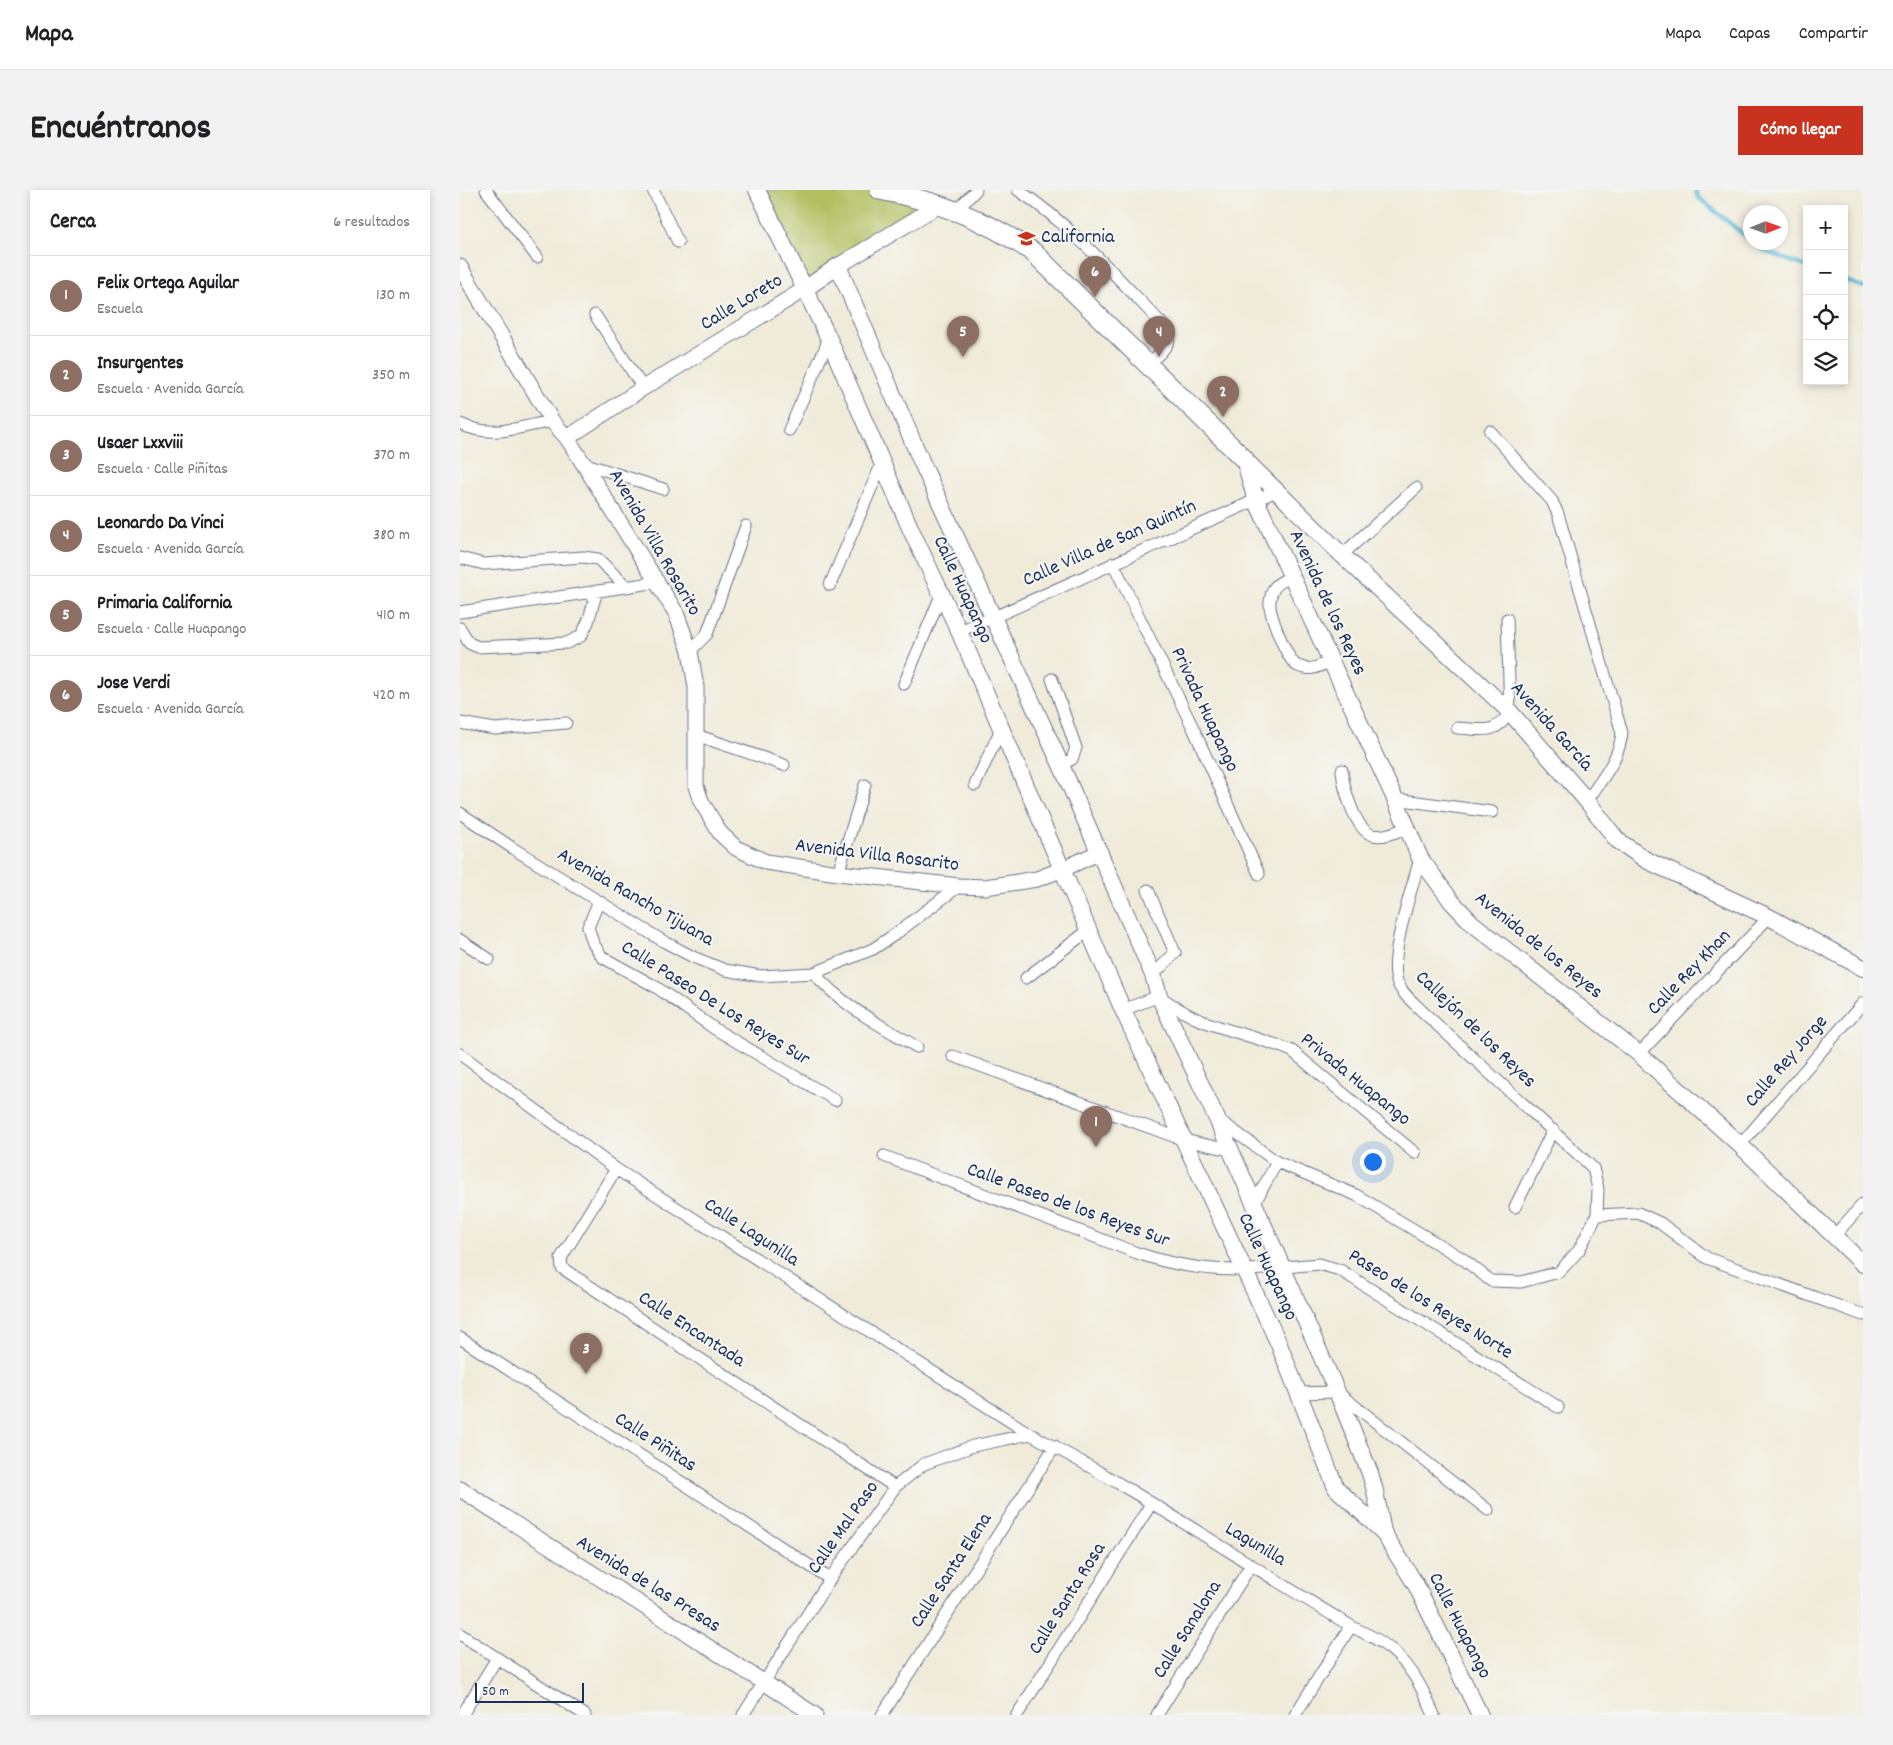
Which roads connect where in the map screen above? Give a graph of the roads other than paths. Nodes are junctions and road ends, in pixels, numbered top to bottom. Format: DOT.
graph roads {
  1 [pos="486,190"];
  2 [pos="653,190"];
  3 [pos="757,190"];
  4 [pos="880,190"];
  5 [pos="976,190"];
  6 [pos="1018,190"];
  7 [pos="947,208"];
  8 [pos="678,242"];
  9 [pos="537,257"];
  10 [pos="838,266"];
  11 [pos="460,267"];
  12 [pos="805,289"];
  13 [pos="595,315"];
  14 [pos="829,339"];
  15 [pos="1149,364"];
  16 [pos="643,388"];
  17 [pos="552,421"];
  18 [pos="460,424"];
  19 [pos="789,430"];
  20 [pos="1490,431"];
  21 [pos="567,438"];
  22 [pos="1244,459"];
  23 [pos="583,463"];
  24 [pos="882,463"];
  25 [pos="1416,488"];
  26 [pos="663,489"];
  27 [pos="1276,491"];
  28 [pos="1256,500"];
  29 [pos="746,526"];
  30 [pos="1342,555"];
  31 [pos="460,558"];
  32 [pos="1113,563"];
  33 [pos="1292,576"];
  34 [pos="658,582"];
  35 [pos="830,584"];
  36 [pos="627,587"];
  37 [pos="597,591"];
  38 [pos="942,593"];
  39 [pos="460,612"];
  40 [pos="992,618"];
  41 [pos="1508,619"];
  42 [pos="460,628"];
  43 [pos="959,631"];
  44 [pos="690,651"];
  45 [pos="1331,660"];
  46 [pos="1052,679"];
  47 [pos="904,684"];
  48 [pos="1510,712"];
  49 [pos="460,722"];
  50 [pos="566,723"];
  51 [pos="1457,728"];
  52 [pos="1001,729"];
  53 [pos="696,734"];
  54 [pos="784,765"];
  55 [pos="1061,765"];
  56 [pos="1342,770"];
  57 [pos="865,785"];
  58 [pos="975,785"];
  59 [pos="1395,799"];
  60 [pos="1587,801"];
  61 [pos="1492,812"];
  62 [pos="460,813"];
  63 [pos="1407,828"];
  64 [pos="1100,852"];
  65 [pos="1420,858"];
  66 [pos="1064,869"];
  67 [pos="838,873"];
  68 [pos="1258,874"];
  69 [pos="959,886"];
  70 [pos="1148,890"];
  71 [pos="599,900"];
  72 [pos="1769,917"];
  73 [pos="1090,930"];
  74 [pos="460,940"];
  75 [pos="489,958"];
  76 [pos="1863,968"];
  77 [pos="814,973"];
  78 [pos="1153,975"];
  79 [pos="1026,978"];
  80 [pos="1159,996"];
  81 [pos="1863,1003"];
  82 [pos="1123,1010"];
  83 [pos="917,1047"];
  84 [pos="460,1054"];
  85 [pos="1639,1054"];
  86 [pos="953,1056"];
  87 [pos="835,1100"];
  88 [pos="1217,1119"];
  89 [pos="1553,1130"];
  90 [pos="1184,1140"];
  91 [pos="1740,1145"];
  92 [pos="1230,1150"];
  93 [pos="1415,1152"];
  94 [pos="884,1156"];
  95 [pos="1277,1162"];
  96 [pos="616,1169"];
  97 [pos="1254,1204"];
  98 [pos="1863,1204"];
  99 [pos="1515,1207"];
  100 [pos="1597,1215"];
  101 [pos="1834,1236"];
  102 [pos="1863,1264"];
  103 [pos="1282,1268"];
  104 [pos="1245,1270"];
  105 [pos="1863,1316"];
  106 [pos="460,1338"];
  107 [pos="1337,1392"];
  108 [pos="1298,1394"];
  109 [pos="1558,1407"];
  110 [pos="1030,1434"];
  111 [pos="1055,1446"];
  112 [pos="895,1487"];
  113 [pos="460,1489"];
  114 [pos="1151,1504"];
  115 [pos="1488,1510"];
  116 [pos="1383,1532"];
  117 [pos="1251,1565"];
  118 [pos="830,1579"];
  119 [pos="1351,1626"];
  120 [pos="460,1634"];
  121 [pos="497,1658"];
  122 [pos="765,1683"];
  123 [pos="462,1715"];
  124 [pos="585,1715"];
  125 [pos="743,1715"];
  126 [pos="815,1715"];
  127 [pos="882,1715"];
  128 [pos="1017,1715"];
  129 [pos="1156,1715"];
  130 [pos="1295,1715"];
  131 [pos="1434,1715"];
  132 [pos="1480,1715"];
  1 -- 9 [label="street"];
  2 -- 8 [label="street"];
  3 -- 12 [label="main road, Calle Huapango"];
  4 -- 7 [label="main road, Avenida García"];
  5 -- 7 [label="street"];
  6 -- 15 [label="street"];
  7 -- 10 [label="street, Calle Loreto"];
  7 -- 15 [label="main road, Avenida García"];
  10 -- 12 [label="main road, Calle Loreto"];
  10 -- 40 [label="main road, Calle Huapango"];
  11 -- 17 [label="street, Avenida Villa Rosarito"];
  12 -- 14 [label="main road, Calle Huapango"];
  12 -- 16 [label="street, Calle Loreto"];
  13 -- 16 [label="street"];
  14 -- 19 [label="street"];
  14 -- 24 [label="main road, Calle Huapango"];
  15 -- 22 [label="main road, Avenida García"];
  16 -- 21 [label="street, Calle Loreto"];
  17 -- 18 [label="street"];
  17 -- 21 [label="street, Avenida Villa Rosarito"];
  20 -- 60 [label="street"];
  21 -- 23 [label="street, Avenida Villa Rosarito"];
  22 -- 27 [label="main road, Avenida García"];
  22 -- 28 [label="main road, Avenida García"];
  23 -- 26 [label="street"];
  23 -- 34 [label="street, Avenida Villa Rosarito"];
  24 -- 35 [label="street"];
  24 -- 38 [label="main road, Calle Huapango"];
  25 -- 30 [label="street"];
  27 -- 28 [label="street, Calle Villa de San Quintín"];
  27 -- 30 [label="main road, Avenida García"];
  28 -- 32 [label="street, Calle Villa de San Quintín"];
  28 -- 33 [label="main road, Avenida de los Reyes"];
  29 -- 44 [label="street"];
  30 -- 48 [label="main road, Avenida García"];
  31 -- 36 [label="street"];
  32 -- 40 [label="street, Calle Villa de San Quintín"];
  32 -- 68 [label="street, Privada Huapango"];
  33 -- 45 [label="main road, Avenida de los Reyes"];
  33 -- 45 [label="street"];
  34 -- 36 [label="street"];
  34 -- 44 [label="street, Avenida Villa Rosarito"];
  36 -- 37 [label="street"];
  37 -- 39 [label="street"];
  37 -- 42 [label="street"];
  38 -- 43 [label="main road, Calle Huapango"];
  38 -- 47 [label="street"];
  40 -- 43 [label="street, Calle Villa de San Quintín"];
  40 -- 55 [label="main road, Calle Huapango"];
  41 -- 48 [label="street"];
  43 -- 52 [label="main road, Calle Huapango"];
  44 -- 53 [label="street, Avenida Villa Rosarito"];
  45 -- 59 [label="main road, Avenida de los Reyes"];
  46 -- 55 [label="street"];
  48 -- 51 [label="street"];
  48 -- 60 [label="main road, Avenida García"];
  49 -- 50 [label="street"];
  52 -- 58 [label="street"];
  52 -- 66 [label="main road, Calle Huapango"];
  53 -- 54 [label="street"];
  53 -- 67 [label="street, Avenida Villa Rosarito"];
  55 -- 64 [label="main road, Calle Huapango"];
  56 -- 63 [label="street"];
  57 -- 67 [label="street"];
  59 -- 61 [label="street"];
  59 -- 63 [label="main road, Avenida de los Reyes"];
  60 -- 72 [label="main road, Avenida García"];
  62 -- 71 [label="street, Avenida Rancho Tijuana"];
  63 -- 65 [label="main road, Avenida de los Reyes"];
  64 -- 66 [label="street, Avenida Villa Rosarito"];
  64 -- 78 [label="main road, Calle Huapango"];
  65 -- 85 [label="main road, Avenida de los Reyes"];
  65 -- 89 [label="street, Callejón de los Reyes"];
  66 -- 69 [label="street, Avenida Villa Rosarito"];
  66 -- 73 [label="main road, Calle Huapango"];
  67 -- 69 [label="street, Avenida Villa Rosarito"];
  69 -- 77 [label="street, Avenida Rancho Tijuana"];
  70 -- 78 [label="street"];
  71 -- 77 [label="street, Avenida Rancho Tijuana"];
  71 -- 87 [label="street, Calle Paseo De Los Reyes Sur"];
  72 -- 76 [label="main road, Avenida García"];
  72 -- 85 [label="street, Calle Rey Khan"];
  73 -- 79 [label="street"];
  73 -- 82 [label="main road, Calle Huapango"];
  74 -- 75 [label="street"];
  77 -- 83 [label="street"];
  78 -- 80 [label="main road, Calle Huapango"];
  80 -- 82 [label="street"];
  80 -- 88 [label="main road, Calle Huapango"];
  80 -- 93 [label="street, Privada Huapango"];
  81 -- 91 [label="street, Calle Rey Jorge"];
  82 -- 90 [label="main road, Calle Huapango"];
  84 -- 96 [label="street, Calle Lagunilla"];
  85 -- 91 [label="main road, Avenida de los Reyes"];
  86 -- 90 [label="street"];
  88 -- 92 [label="main road, Calle Huapango"];
  88 -- 95 [label="street"];
  89 -- 99 [label="street"];
  89 -- 100 [label="street, Callejón de los Reyes"];
  90 -- 92 [label="street"];
  90 -- 104 [label="main road, Calle Huapango"];
  91 -- 101 [label="main road, Avenida de los Reyes"];
  92 -- 97 [label="main road, Calle Huapango"];
  94 -- 104 [label="street, Calle Paseo de los Reyes Sur"];
  95 -- 97 [label="street"];
  95 -- 100 [label="street"];
  96 -- 110 [label="street, Calle Lagunilla"];
  96 -- 112 [label="street, Calle Encantada"];
  97 -- 103 [label="main road, Calle Huapango"];
  98 -- 101 [label="street"];
  100 -- 105 [label="street"];
  101 -- 102 [label="main road, Avenida de los Reyes"];
  103 -- 104 [label="street, Paseo de los Reyes Norte"];
  103 -- 107 [label="main road, Calle Huapango"];
  103 -- 109 [label="street, Paseo de los Reyes Norte"];
  104 -- 108 [label="main road, Calle Huapango"];
  106 -- 118 [label="street, Calle Piñitas"];
  107 -- 108 [label="street"];
  107 -- 115 [label="street"];
  107 -- 116 [label="main road, Calle Huapango"];
  108 -- 116 [label="main road, Calle Huapango"];
  110 -- 111 [label="street, Lagunilla"];
  110 -- 112 [label="street, Calle Mal Paso"];
  111 -- 114 [label="street, Lagunilla"];
  111 -- 127 [label="street, Calle Santa Elena"];
  112 -- 118 [label="street, Calle Mal Paso"];
  113 -- 122 [label="street, Avenida de las Presas"];
  114 -- 117 [label="street, Lagunilla"];
  114 -- 128 [label="street, Calle Santa Rosa"];
  116 -- 132 [label="main road, Calle Huapango"];
  117 -- 119 [label="street, Lagunilla"];
  117 -- 129 [label="street, Calle Sanalona"];
  118 -- 122 [label="street, Calle Mal Paso"];
  119 -- 130 [label="street"];
  119 -- 131 [label="street, Lagunilla"];
  120 -- 121 [label="street"];
  121 -- 123 [label="street"];
  121 -- 124 [label="street"];
  122 -- 125 [label="street, Calle Mal Paso"];
  122 -- 126 [label="street, Avenida de las Presas"];
}
